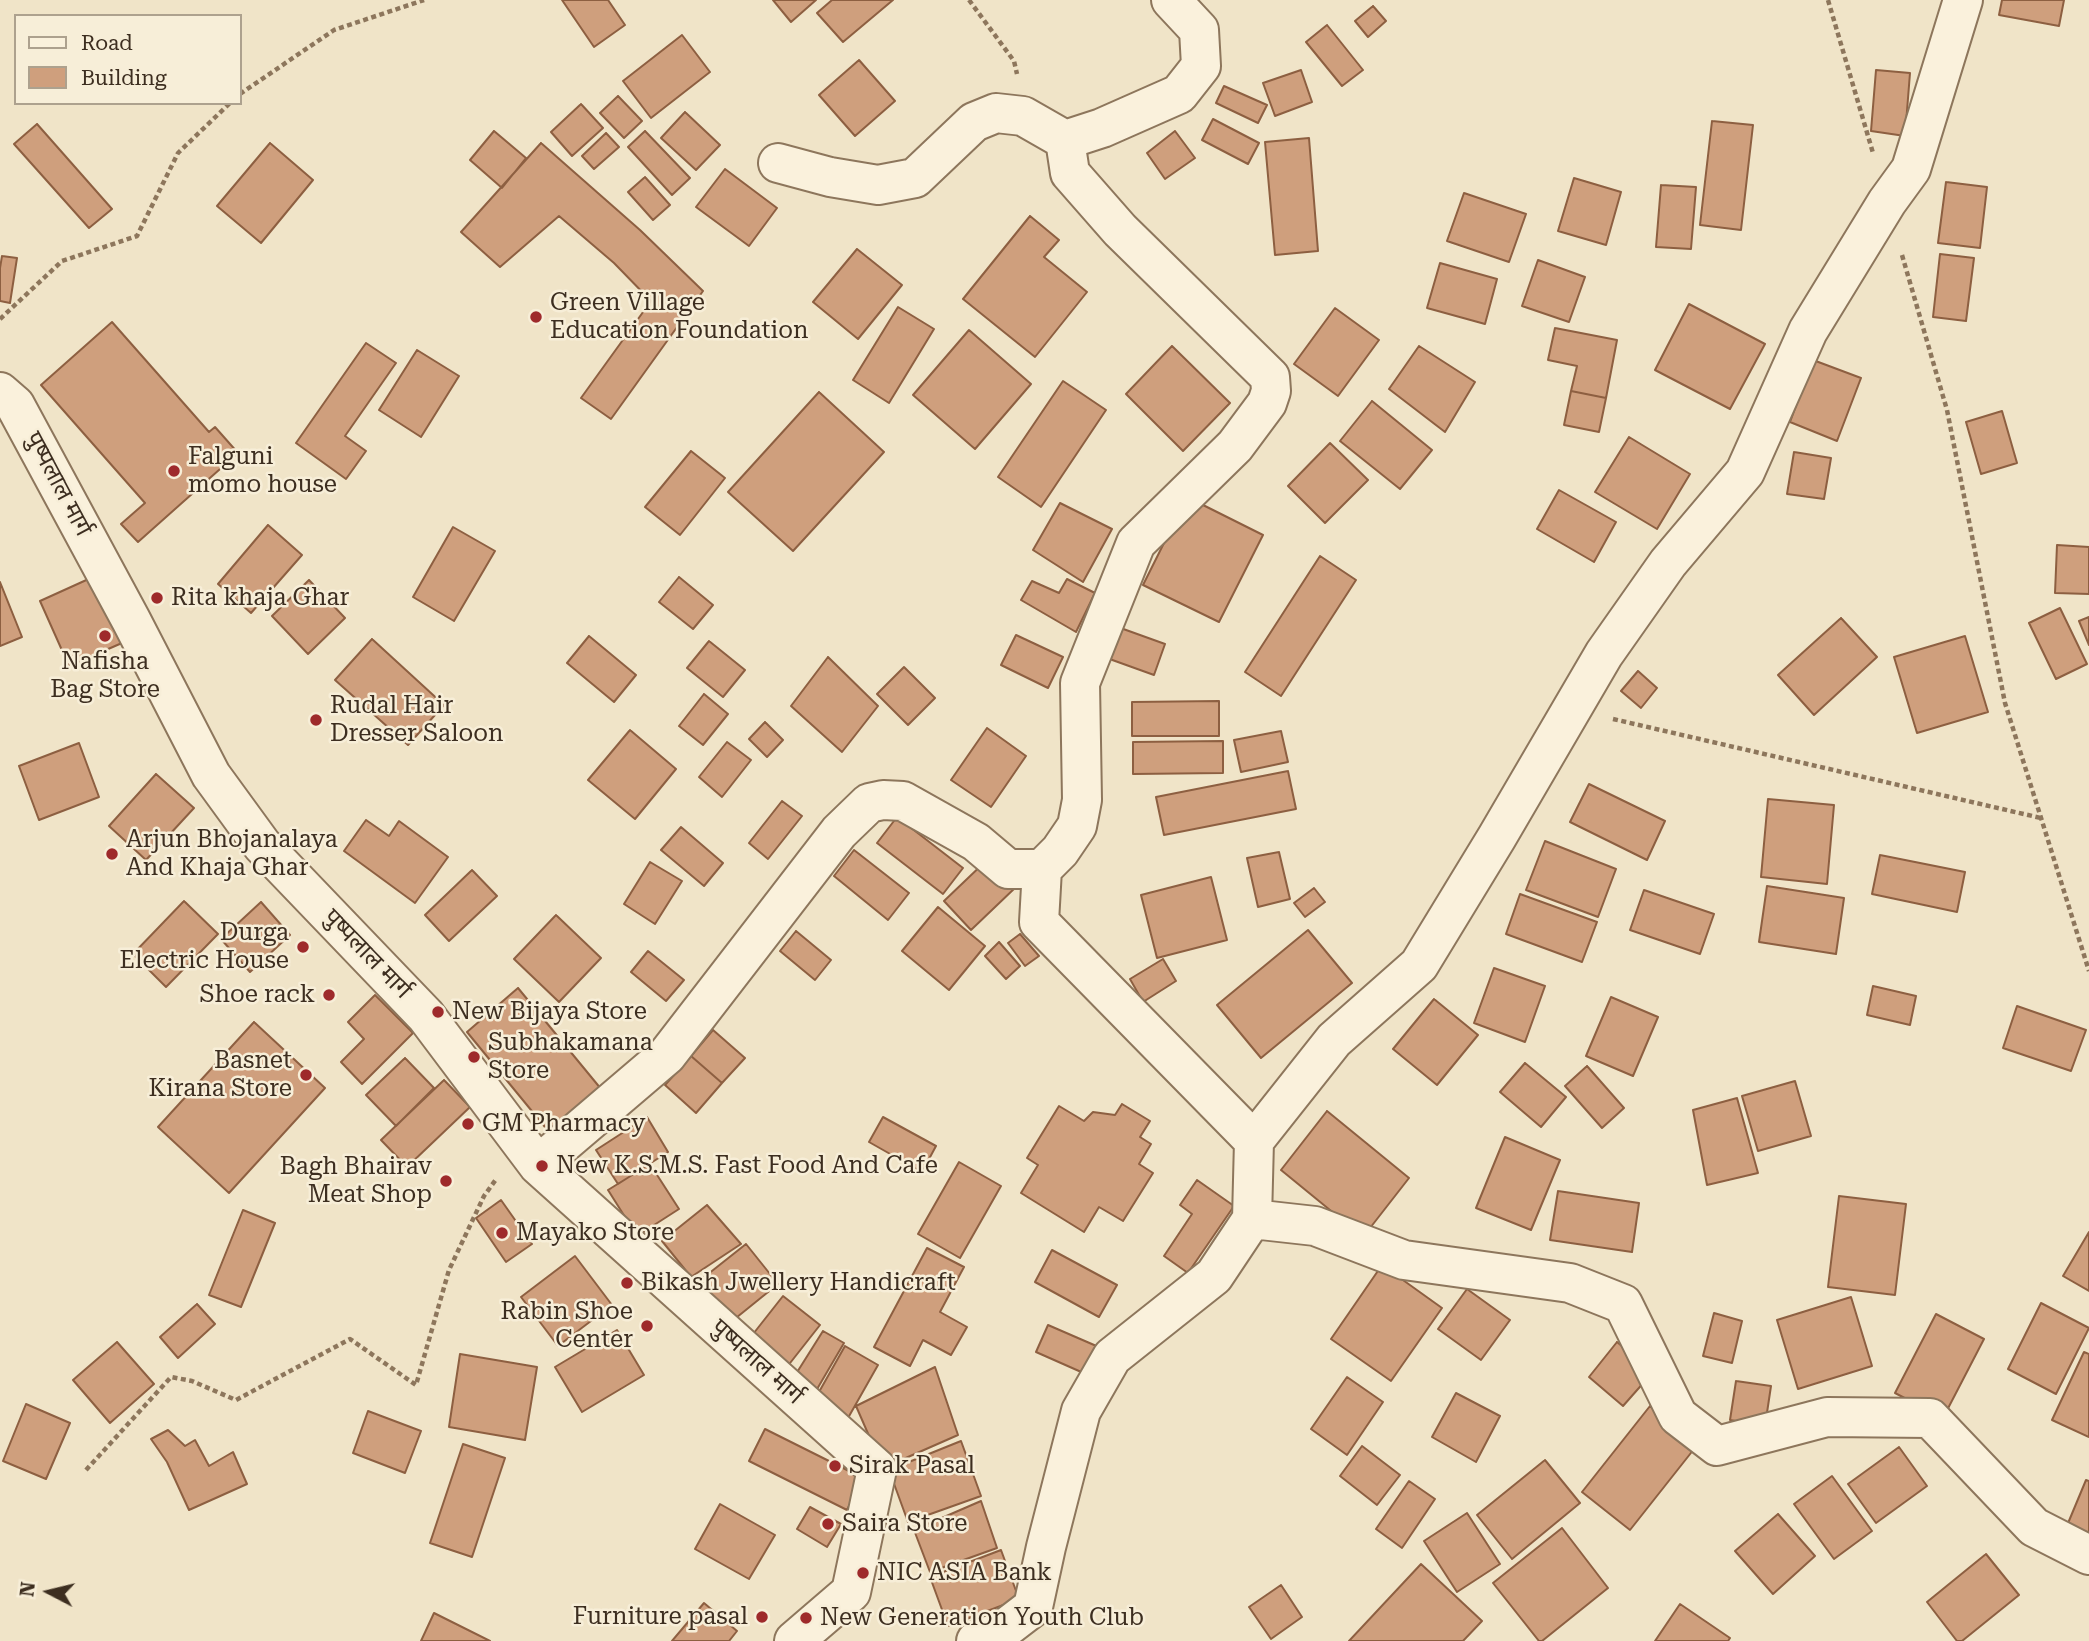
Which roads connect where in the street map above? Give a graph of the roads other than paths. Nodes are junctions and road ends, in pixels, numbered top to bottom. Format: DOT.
graph roads {
  1 [pos="1171,0"];
  2 [pos="1963,0"];
  3 [pos="1065,140"];
  4 [pos="778,163"];
  5 [pos="0,392"];
  6 [pos="1042,869"];
  7 [pos="1254,1141"];
  8 [pos="530,1154"];
  9 [pos="1252,1219"];
  10 [pos="2089,1555"];
  11 [pos="794,1641"];
  12 [pos="976,1641"];
  1 -- 3 [label="street"];
  2 -- 7 [label="street"];
  3 -- 4 [label="street"];
  3 -- 6 [label="street"];
  5 -- 8 [label="street, पुष्पलाल मार्ग"];
  6 -- 7 [label="street"];
  6 -- 8 [label="street"];
  7 -- 9 [label="street"];
  8 -- 11 [label="street, पुष्पलाल मार्ग"];
  9 -- 10 [label="street"];
  9 -- 12 [label="street"];
}
